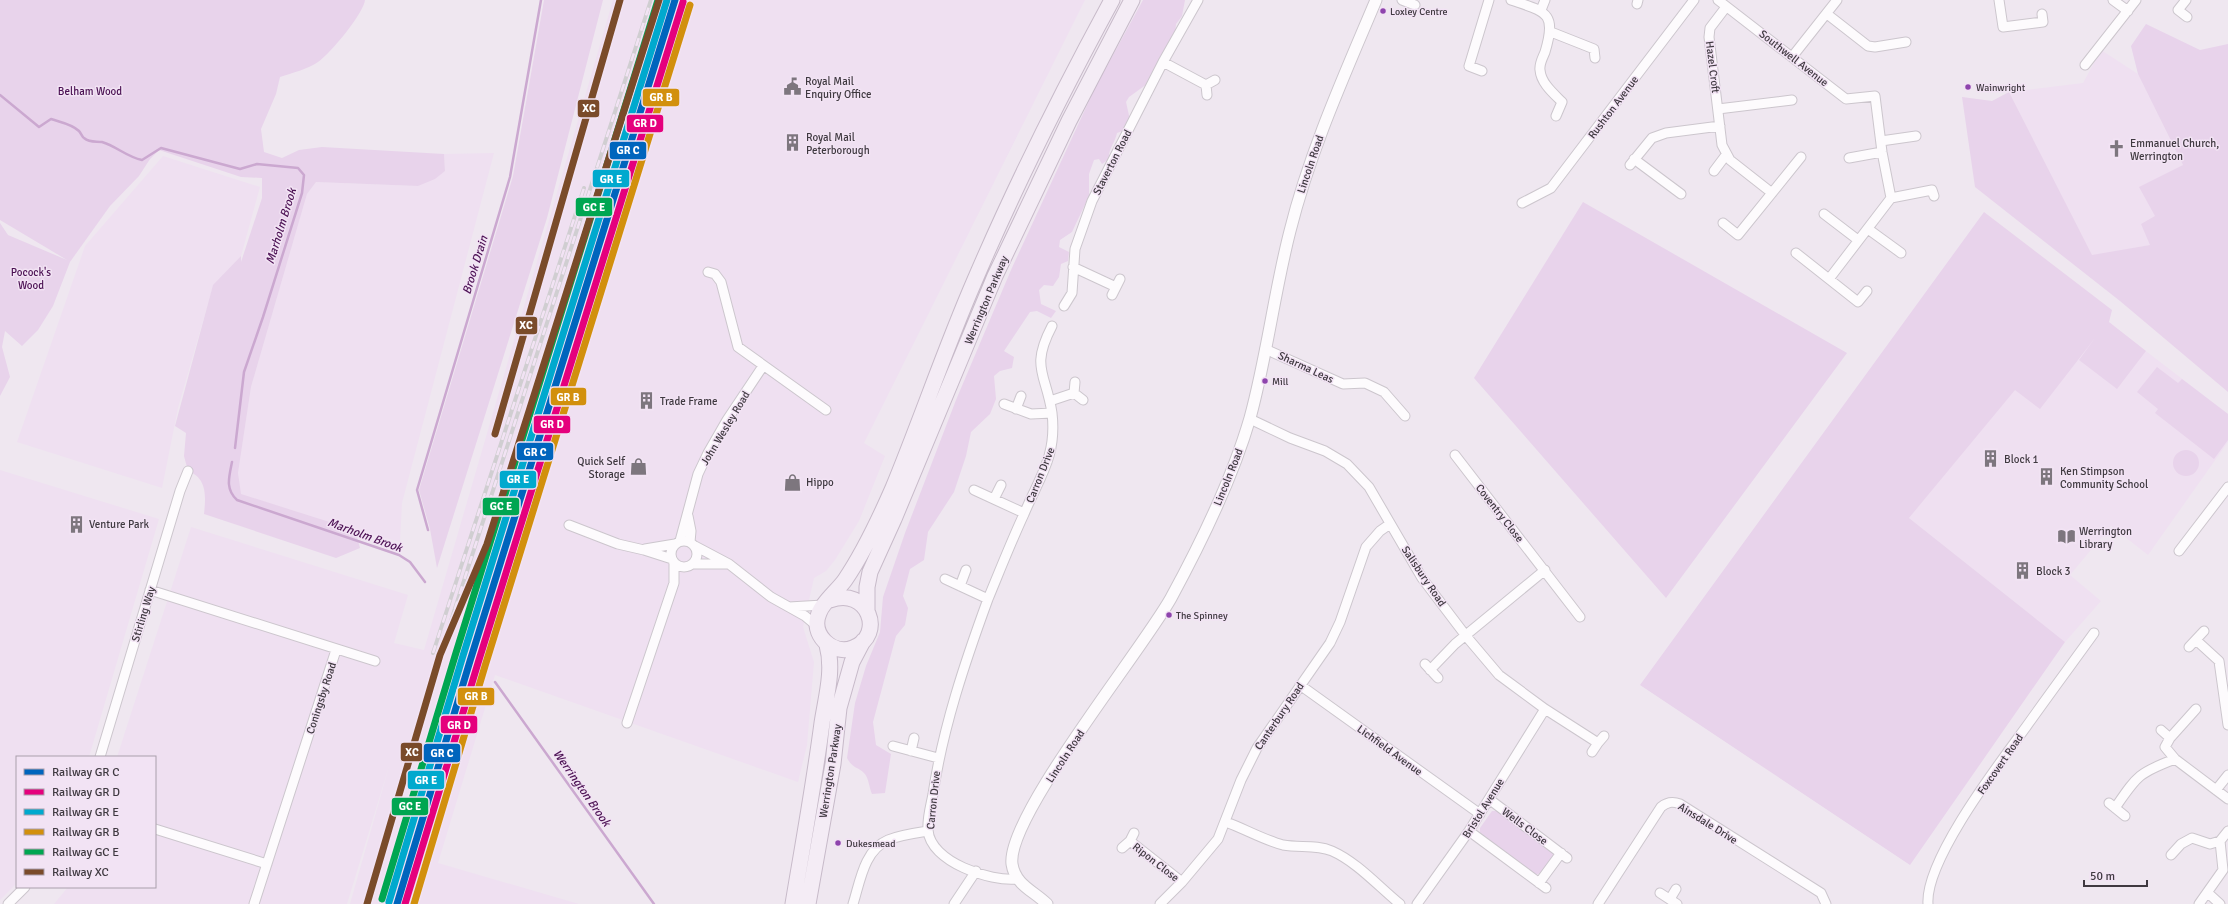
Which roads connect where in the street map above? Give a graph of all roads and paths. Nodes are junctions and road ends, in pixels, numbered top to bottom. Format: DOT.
graph roads {
  1 [pos="1112,0"];
  2 [pos="1132,0"];
  3 [pos="1198,0"];
  4 [pos="1376,0"];
  5 [pos="1402,0"];
  6 [pos="1489,0"];
  7 [pos="1511,0"];
  8 [pos="1545,0"];
  9 [pos="1694,0"];
  10 [pos="1718,0"];
  11 [pos="1837,0"];
  12 [pos="1999,0"];
  13 [pos="2113,0"];
  14 [pos="2136,0"];
  15 [pos="2186,0"];
  16 [pos="1415,5"];
  17 [pos="1726,7"];
  18 [pos="1541,10"];
  19 [pos="2128,11"];
  20 [pos="1827,14"];
  21 [pos="2042,14"];
  22 [pos="2187,17"];
  23 [pos="1551,32"];
  24 [pos="1906,42"];
  25 [pos="1792,57"];
  26 [pos="1595,58"];
  27 [pos="1163,62"];
  28 [pos="2085,65"];
  29 [pos="1482,70"];
  30 [pos="1215,80"];
  31 [pos="1792,100"];
  32 [pos="1718,109"];
  33 [pos="1556,116"];
  34 [pos="1720,126"];
  35 [pos="1916,136"];
  36 [pos="1881,141"];
  37 [pos="1882,152"];
  38 [pos="1726,155"];
  39 [pos="1801,157"];
  40 [pos="1849,158"];
  41 [pos="1714,171"];
  42 [pos="1772,193"];
  43 [pos="1681,194"];
  44 [pos="1934,196"];
  45 [pos="1891,198"];
  46 [pos="1522,203"];
  47 [pos="1824,214"];
  48 [pos="1723,223"];
  49 [pos="1868,229"];
  50 [pos="1858,240"];
  51 [pos="1796,253"];
  52 [pos="1901,253"];
  53 [pos="1073,266"];
  54 [pos="708,272"];
  55 [pos="1830,279"];
  56 [pos="1116,287"];
  57 [pos="1867,290"];
  58 [pos="1064,306"];
  59 [pos="1052,326"];
  60 [pos="1266,349"];
  61 [pos="763,366"];
  62 [pos="1076,382"];
  63 [pos="1074,393"];
  64 [pos="1021,396"];
  65 [pos="1083,400"];
  66 [pos="1050,401"];
  67 [pos="1004,404"];
  68 [pos="1016,409"];
  69 [pos="826,410"];
  70 [pos="1052,413"];
  71 [pos="1405,416"];
  72 [pos="1250,419"];
  73 [pos="1455,456"];
  74 [pos="188,471"];
  75 [pos="1001,485"];
  76 [pos="2228,487"];
  77 [pos="974,490"];
  78 [pos="994,500"];
  79 [pos="1024,513"];
  80 [pos="688,516"];
  81 [pos="569,524"];
  82 [pos="1390,524"];
  83 [pos="677,543"];
  84 [pos="692,544"];
  85 [pos="644,550"];
  86 [pos="2179,551"];
  87 [pos="673,560"];
  88 [pos="729,564"];
  89 [pos="690,565"];
  90 [pos="966,570"];
  91 [pos="1545,570"];
  92 [pos="945,579"];
  93 [pos="674,583"];
  94 [pos="960,586"];
  95 [pos="150,590"];
  96 [pos="988,599"];
  97 [pos="827,602"];
  98 [pos="788,607"];
  99 [pos="867,610"];
  100 [pos="1580,617"];
  101 [pos="817,626"];
  102 [pos="2204,631"];
  103 [pos="2094,633"];
  104 [pos="1466,636"];
  105 [pos="2196,640"];
  106 [pos="863,641"];
  107 [pos="827,645"];
  108 [pos="2189,647"];
  109 [pos="336,650"];
  110 [pos="375,661"];
  111 [pos="1438,678"];
  112 [pos="1300,685"];
  113 [pos="1545,709"];
  114 [pos="2196,709"];
  115 [pos="627,723"];
  116 [pos="2228,725"];
  117 [pos="2161,730"];
  118 [pos="914,738"];
  119 [pos="2170,738"];
  120 [pos="893,746"];
  121 [pos="911,751"];
  122 [pos="1592,752"];
  123 [pos="100,756"];
  124 [pos="938,758"];
  125 [pos="2175,759"];
  126 [pos="2228,775"];
  127 [pos="2216,790"];
  128 [pos="1489,799"];
  129 [pos="2228,799"];
  130 [pos="1480,814"];
  131 [pos="2125,816"];
  132 [pos="1226,822"];
  133 [pos="156,829"];
  134 [pos="928,831"];
  135 [pos="2228,831"];
  136 [pos="1469,832"];
  137 [pos="1134,833"];
  138 [pos="1130,841"];
  139 [pos="2220,841"];
  140 [pos="1122,848"];
  141 [pos="2171,855"];
  142 [pos="267,864"];
  143 [pos="976,871"];
  144 [pos="1017,879"];
  145 [pos="1182,882"];
  146 [pos="24,888"];
  147 [pos="1676,889"];
  148 [pos="1660,893"];
  149 [pos="2208,893"];
  150 [pos="1674,902"];
  151 [pos="8,904"];
  152 [pos="254,904"];
  153 [pos="793,904"];
  154 [pos="808,904"];
  155 [pos="853,904"];
  156 [pos="954,904"];
  157 [pos="1047,904"];
  158 [pos="1160,904"];
  159 [pos="1400,904"];
  160 [pos="1417,904"];
  161 [pos="1598,904"];
  162 [pos="1826,904"];
  163 [pos="1928,904"];
  164 [pos="2199,904"];
  165 [pos="2220,904"];
  1 -- 97 [label="highway, Werrington Parkway"];
  2 -- 99 [label="highway, Werrington Parkway"];
  3 -- 27 [label="street, Staverton Road"];
  4 -- 60 [label="street, Lincoln Road"];
  5 -- 16 [label="street"];
  6 -- 29 [label="street"];
  7 -- 18 [label="street"];
  8 -- 18 [label="street"];
  9 -- 46 [label="street, Rushton Avenue"];
  10 -- 17 [label="street, Southwell Avenue"];
  11 -- 20 [label="street"];
  12 -- 21 [label="street"];
  13 -- 19 [label="street"];
  14 -- 19 [label="street"];
  15 -- 22 [label="street"];
  17 -- 25 [label="street, Southwell Avenue"];
  17 -- 32 [label="street, Hazel Croft"];
  18 -- 23 [label="street"];
  19 -- 28 [label="street"];
  20 -- 24 [label="street"];
  20 -- 25 [label="street"];
  23 -- 26 [label="street"];
  23 -- 33 [label="street"];
  25 -- 36 [label="street, Southwell Avenue"];
  27 -- 30 [label="street"];
  27 -- 53 [label="street, Staverton Road"];
  31 -- 32 [label="street"];
  32 -- 34 [label="street, Hazel Croft"];
  34 -- 38 [label="street, Hazel Croft"];
  34 -- 43 [label="street"];
  35 -- 36 [label="street"];
  36 -- 37 [label="street"];
  37 -- 40 [label="street"];
  37 -- 45 [label="street"];
  38 -- 41 [label="street"];
  38 -- 42 [label="street"];
  39 -- 42 [label="street"];
  42 -- 48 [label="street"];
  44 -- 45 [label="street"];
  45 -- 49 [label="street"];
  47 -- 50 [label="street"];
  49 -- 50 [label="street"];
  49 -- 52 [label="street"];
  50 -- 55 [label="street"];
  51 -- 55 [label="street"];
  53 -- 56 [label="street"];
  53 -- 58 [label="street, Staverton Road"];
  54 -- 61 [label="street"];
  55 -- 57 [label="street"];
  59 -- 66 [label="street, Carron Drive"];
  60 -- 71 [label="street, Sharma Leas"];
  60 -- 72 [label="street, Lincoln Road"];
  61 -- 69 [label="street"];
  61 -- 80 [label="street, John Wesley Road"];
  62 -- 63 [label="street"];
  63 -- 65 [label="street"];
  63 -- 66 [label="street"];
  64 -- 68 [label="street"];
  66 -- 70 [label="street, Carron Drive"];
  67 -- 68 [label="street"];
  68 -- 70 [label="street"];
  70 -- 79 [label="street, Carron Drive"];
  72 -- 82 [label="street, Salisbury Road"];
  72 -- 144 [label="street, Lincoln Road"];
  73 -- 91 [label="street, Coventry Close"];
  74 -- 95 [label="street, Stirling Way"];
  75 -- 78 [label="street"];
  76 -- 86 [label="street"];
  77 -- 78 [label="street, Carron Drive"];
  78 -- 79 [label="street, Carron Drive"];
  79 -- 96 [label="street, Carron Drive"];
  80 -- 83 [label="street, John Wesley Road"];
  80 -- 84 [label="street, John Wesley Road"];
  81 -- 85 [label="street"];
  82 -- 104 [label="street, Salisbury Road"];
  82 -- 112 [label="street, Canterbury Road"];
  83 -- 84 [label="street"];
  83 -- 85 [label="street"];
  83 -- 87 [label="street"];
  84 -- 88 [label="street"];
  84 -- 89 [label="street"];
  85 -- 87 [label="street"];
  87 -- 89 [label="street"];
  87 -- 93 [label="street"];
  88 -- 89 [label="street"];
  88 -- 98 [label="street"];
  89 -- 93 [label="street"];
  90 -- 94 [label="street"];
  91 -- 100 [label="street, Coventry Close"];
  91 -- 104 [label="street"];
  92 -- 94 [label="street"];
  93 -- 115 [label="street"];
  94 -- 96 [label="street"];
  95 -- 109 [label="street, Coningsby Road"];
  95 -- 123 [label="street, Stirling Way"];
  96 -- 124 [label="street, Carron Drive"];
  97 -- 98 [label="street"];
  97 -- 99 [label="highway"];
  97 -- 101 [label="highway"];
  98 -- 101 [label="street"];
  99 -- 106 [label="highway"];
  101 -- 107 [label="highway"];
  102 -- 105 [label="street"];
  103 -- 163 [label="street, Foxcovert Road"];
  104 -- 111 [label="street"];
  104 -- 113 [label="street, Salisbury Road"];
  105 -- 108 [label="street"];
  105 -- 116 [label="street"];
  106 -- 107 [label="highway"];
  106 -- 154 [label="highway, Werrington Parkway"];
  107 -- 153 [label="highway, Werrington Parkway"];
  109 -- 110 [label="street"];
  109 -- 142 [label="street, Coningsby Road"];
  112 -- 130 [label="street, Lichfield Avenue"];
  112 -- 132 [label="street, Canterbury Road"];
  113 -- 122 [label="street, Salisbury Road"];
  113 -- 128 [label="street, Bristol Avenue"];
  114 -- 119 [label="street"];
  117 -- 119 [label="street"];
  118 -- 121 [label="street"];
  119 -- 125 [label="street"];
  120 -- 121 [label="street, Carron Drive"];
  121 -- 124 [label="street, Carron Drive"];
  124 -- 134 [label="street, Carron Drive"];
  125 -- 127 [label="street"];
  125 -- 131 [label="street"];
  126 -- 127 [label="street"];
  127 -- 129 [label="street"];
  128 -- 130 [label="street, Bristol Avenue"];
  128 -- 136 [label="street, Wells Close"];
  130 -- 136 [label="street, Bristol Avenue"];
  132 -- 145 [label="street, Canterbury Road"];
  132 -- 159 [label="street"];
  133 -- 142 [label="street"];
  134 -- 143 [label="street, Carron Drive"];
  134 -- 155 [label="street"];
  135 -- 139 [label="street"];
  136 -- 160 [label="street, Bristol Avenue"];
  137 -- 138 [label="street, Ripon Close"];
  138 -- 140 [label="street, Ripon Close"];
  138 -- 145 [label="street, Ripon Close"];
  139 -- 141 [label="street"];
  139 -- 149 [label="street"];
  142 -- 152 [label="street, Coningsby Road"];
  143 -- 144 [label="street, Carron Drive"];
  143 -- 156 [label="street"];
  144 -- 157 [label="street"];
  145 -- 158 [label="street, Canterbury Road"];
  146 -- 151 [label="street"];
  147 -- 150 [label="street"];
  148 -- 150 [label="street"];
  149 -- 164 [label="street"];
  149 -- 165 [label="street"];
  161 -- 162 [label="street, Ainsdale Drive"];
}
